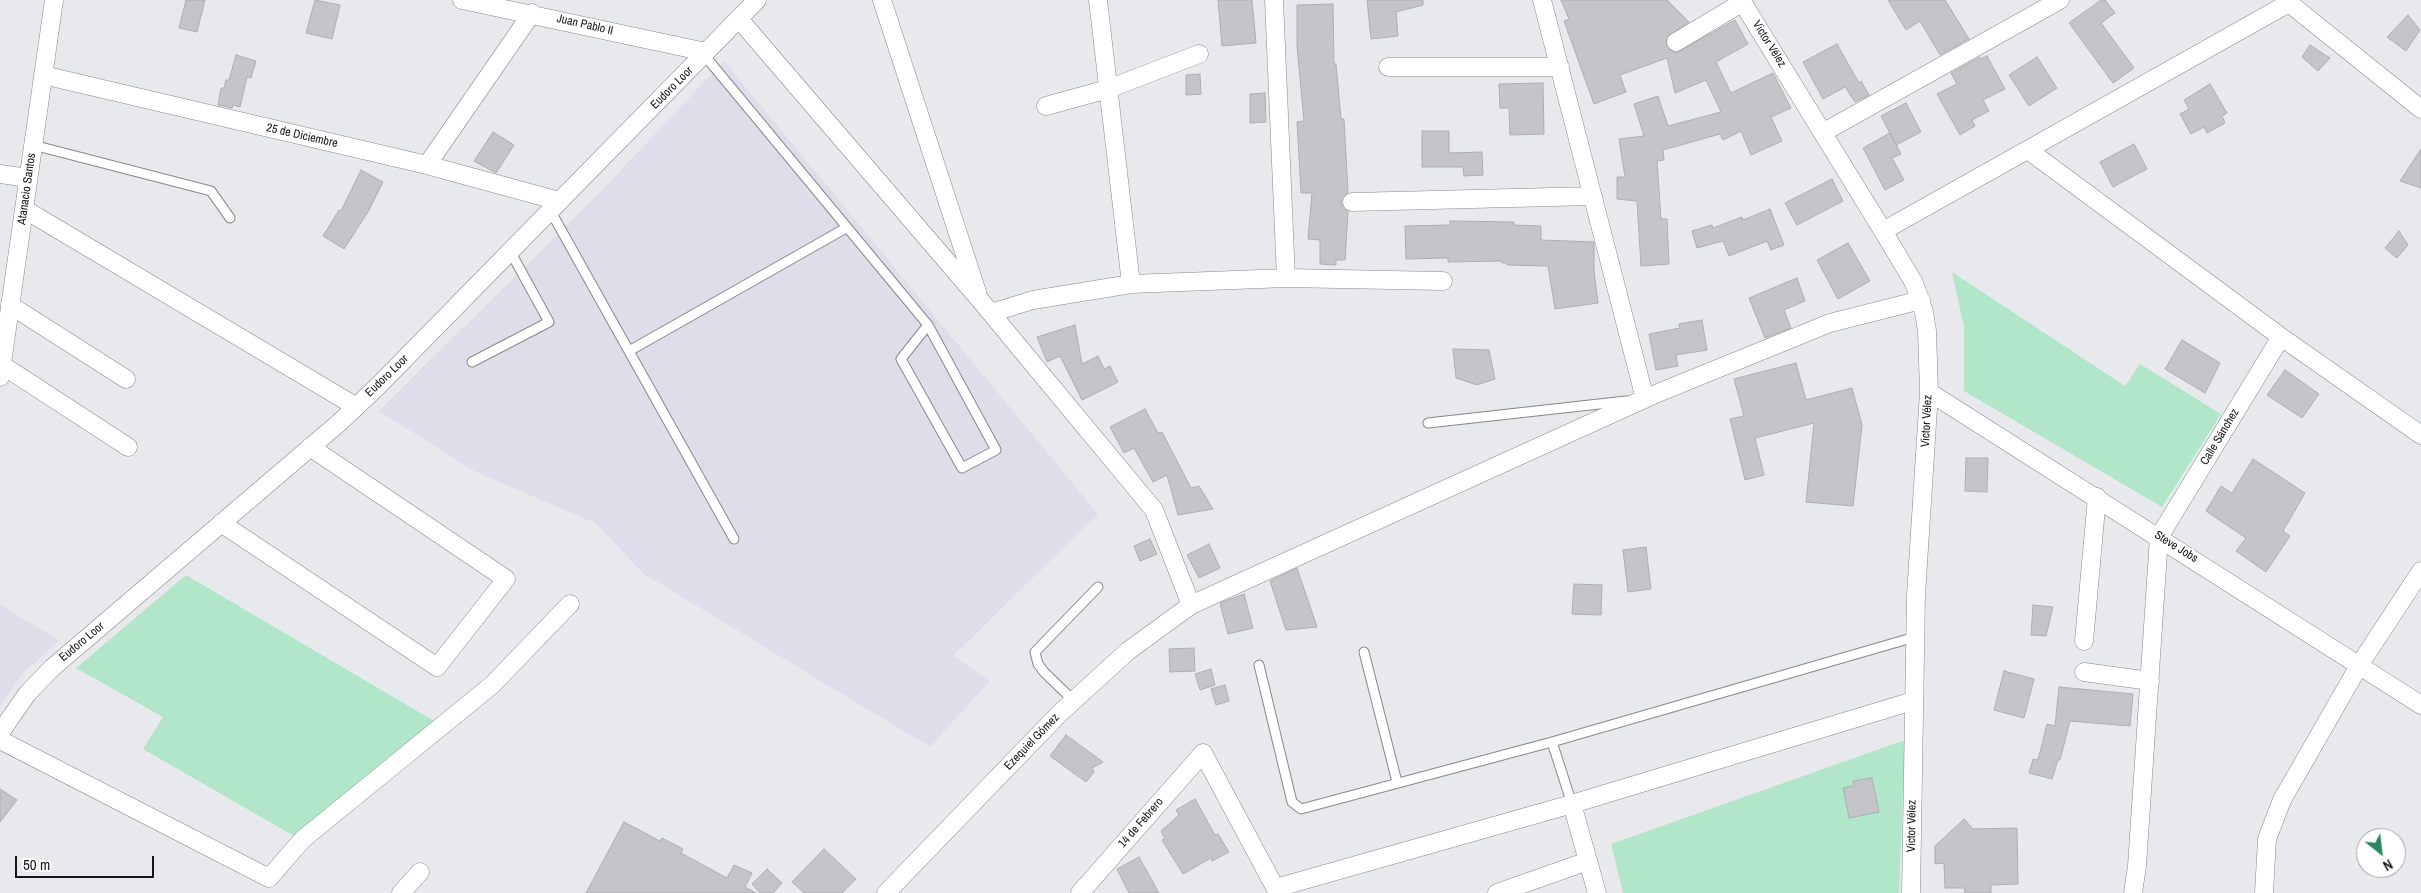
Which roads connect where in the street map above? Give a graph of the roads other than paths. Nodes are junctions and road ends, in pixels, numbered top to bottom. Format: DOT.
graph roads {
  1 [pos="54,0"];
  2 [pos="462,0"];
  3 [pos="757,0"];
  4 [pos="882,0"];
  5 [pos="1098,0"];
  6 [pos="1274,0"];
  7 [pos="1542,0"];
  8 [pos="2060,0"];
  9 [pos="1742,1"];
  10 [pos="532,13"];
  11 [pos="739,20"];
  12 [pos="1676,42"];
  13 [pos="706,54"];
  14 [pos="1199,54"];
  15 [pos="1388,67"];
  16 [pos="1560,67"];
  17 [pos="43,75"];
  18 [pos="1108,89"];
  19 [pos="1046,106"];
  20 [pos="2421,109"];
  21 [pos="1824,132"];
  22 [pos="33,145"];
  23 [pos="2028,150"];
  24 [pos="427,165"];
  25 [pos="0,174"];
  26 [pos="28,178"];
  27 [pos="1593,196"];
  28 [pos="1352,202"];
  29 [pos="555,206"];
  30 [pos="24,209"];
  31 [pos="230,218"];
  32 [pos="846,228"];
  33 [pos="1884,231"];
  34 [pos="510,251"];
  35 [pos="1286,278"];
  36 [pos="1130,280"];
  37 [pos="1443,280"];
  38 [pos="1921,300"];
  39 [pos="10,305"];
  40 [pos="986,307"];
  41 [pos="928,325"];
  42 [pos="2281,337"];
  43 [pos="629,351"];
  44 [pos="1,361"];
  45 [pos="472,362"];
  46 [pos="126,379"];
  47 [pos="1929,392"];
  48 [pos="1645,399"];
  49 [pos="355,406"];
  50 [pos="1428,423"];
  51 [pos="2421,435"];
  52 [pos="128,447"];
  53 [pos="310,447"];
  54 [pos="2097,497"];
  55 [pos="221,523"];
  56 [pos="2159,537"];
  57 [pos="734,539"];
  58 [pos="2421,571"];
  59 [pos="1098,587"];
  60 [pos="570,604"];
  61 [pos="1191,606"];
  62 [pos="1915,637"];
  63 [pos="2084,641"];
  64 [pos="1364,652"];
  65 [pos="2360,664"];
  66 [pos="1259,665"];
  67 [pos="2084,672"];
  68 [pos="2150,681"];
  69 [pos="1074,701"];
  70 [pos="1913,701"];
  71 [pos="2421,705"];
  72 [pos="0,733"];
  73 [pos="0,740"];
  74 [pos="1552,742"];
  75 [pos="1397,782"];
  76 [pos="1572,804"];
  77 [pos="1588,862"];
  78 [pos="420,872"];
  79 [pos="1277,890"];
  80 [pos="401,893"];
  81 [pos="886,893"];
  82 [pos="1080,893"];
  83 [pos="1498,893"];
  84 [pos="1597,893"];
  85 [pos="1911,893"];
  86 [pos="2132,893"];
  87 [pos="2264,893"];
  1 -- 17 [label="street, Atanacio Santos"];
  2 -- 10 [label="street, Juan Pablo II"];
  3 -- 11 [label="street, Eudoro Loor"];
  4 -- 40 [label="street"];
  5 -- 18 [label="street"];
  6 -- 35 [label="street"];
  7 -- 16 [label="street"];
  8 -- 21 [label="street"];
  9 -- 12 [label="street"];
  9 -- 21 [label="street, Victor Vélez"];
  10 -- 13 [label="street, Juan Pablo II"];
  10 -- 24 [label="street"];
  11 -- 13 [label="street, Eudoro Loor"];
  11 -- 40 [label="street"];
  13 -- 29 [label="street, Eudoro Loor"];
  13 -- 32 [label="lane"];
  14 -- 18 [label="street"];
  15 -- 16 [label="street"];
  16 -- 27 [label="street"];
  17 -- 22 [label="street, Atanacio Santos"];
  17 -- 24 [label="street, 25 de Diciembre"];
  18 -- 19 [label="street"];
  18 -- 36 [label="street"];
  20 -- 23 [label="street"];
  21 -- 33 [label="street, Victor Vélez"];
  22 -- 26 [label="street, Atanacio Santos"];
  22 -- 31 [label="lane"];
  23 -- 33 [label="street"];
  23 -- 42 [label="street"];
  24 -- 29 [label="street, 25 de Diciembre"];
  25 -- 26 [label="street"];
  26 -- 30 [label="street, Atanacio Santos"];
  27 -- 28 [label="street"];
  27 -- 48 [label="street"];
  29 -- 34 [label="street, Eudoro Loor"];
  29 -- 43 [label="lane"];
  30 -- 39 [label="street, Atanacio Santos"];
  30 -- 49 [label="street"];
  32 -- 41 [label="lane"];
  32 -- 43 [label="lane"];
  33 -- 38 [label="street, Victor Vélez"];
  34 -- 45 [label="lane"];
  34 -- 49 [label="street, Eudoro Loor"];
  35 -- 36 [label="street"];
  35 -- 37 [label="street"];
  36 -- 40 [label="street"];
  38 -- 47 [label="street, Victor Vélez"];
  38 -- 48 [label="street, Ezequiel Gómez"];
  39 -- 44 [label="street, Atanacio Santos"];
  39 -- 46 [label="street"];
  40 -- 61 [label="street"];
  41 -- 41 [label="lane"];
  42 -- 51 [label="street"];
  42 -- 56 [label="street, Calle Sánchez"];
  43 -- 57 [label="lane"];
  44 -- 52 [label="street"];
  47 -- 54 [label="street, Steve Jobs"];
  47 -- 62 [label="street, Victor Vélez"];
  48 -- 50 [label="lane"];
  48 -- 61 [label="street, Ezequiel Gómez"];
  49 -- 53 [label="street, Eudoro Loor"];
  53 -- 55 [label="street, Eudoro Loor"];
  53 -- 55 [label="street"];
  54 -- 56 [label="street, Steve Jobs"];
  54 -- 63 [label="street"];
  55 -- 72 [label="street, Eudoro Loor"];
  56 -- 65 [label="street, Steve Jobs"];
  56 -- 68 [label="street"];
  58 -- 65 [label="street"];
  59 -- 69 [label="lane"];
  60 -- 73 [label="street"];
  61 -- 69 [label="street, Ezequiel Gómez"];
  62 -- 70 [label="street, Victor Vélez"];
  62 -- 74 [label="lane"];
  64 -- 75 [label="lane"];
  65 -- 71 [label="street, Steve Jobs"];
  65 -- 87 [label="street"];
  66 -- 75 [label="lane"];
  67 -- 68 [label="street"];
  68 -- 86 [label="street"];
  69 -- 81 [label="street, Ezequiel Gómez"];
  70 -- 76 [label="street"];
  70 -- 85 [label="street, Victor Vélez"];
  74 -- 75 [label="lane"];
  74 -- 76 [label="lane"];
  76 -- 77 [label="street"];
  76 -- 79 [label="street"];
  77 -- 83 [label="street"];
  77 -- 84 [label="street"];
  78 -- 80 [label="street"];
  79 -- 82 [label="street, 14 de Febrero"];
}
